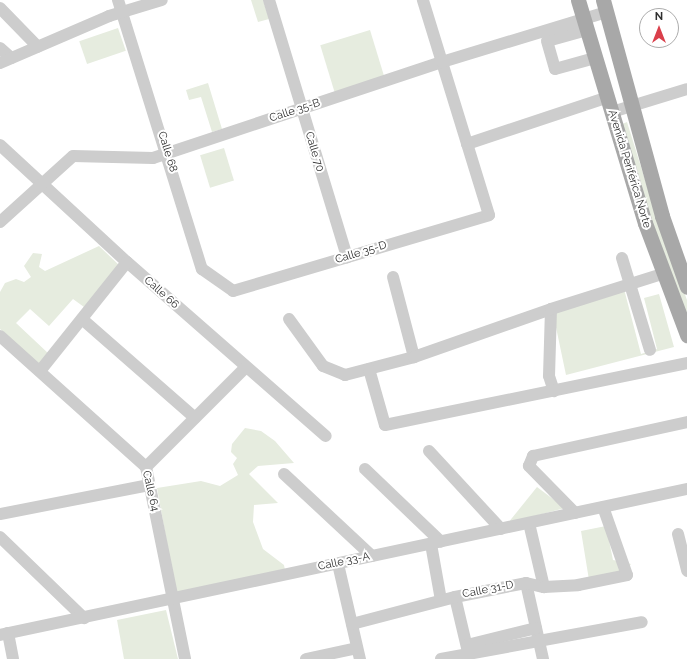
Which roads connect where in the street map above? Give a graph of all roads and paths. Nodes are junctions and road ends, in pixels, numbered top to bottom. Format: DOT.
graph roads {
  1 [pos="118,0"];
  2 [pos="162,0"];
  3 [pos="270,0"];
  4 [pos="423,0"];
  5 [pos="578,0"];
  6 [pos="605,6"];
  7 [pos="0,8"];
  8 [pos="122,12"];
  9 [pos="586,24"];
  10 [pos="38,47"];
  11 [pos="0,48"];
  12 [pos="595,58"];
  13 [pos="6,61"];
  14 [pos="442,62"];
  15 [pos="687,89"];
  16 [pos="608,97"];
  17 [pos="631,107"];
  18 [pos="301,109"];
  19 [pos="612,112"];
  20 [pos="467,144"];
  21 [pos="0,145"];
  22 [pos="167,153"];
  23 [pos="42,186"];
  24 [pos="0,222"];
  25 [pos="347,257"];
  26 [pos="622,258"];
  27 [pos="127,262"];
  28 [pos="662,274"];
  29 [pos="394,277"];
  30 [pos="631,285"];
  31 [pos="687,287"];
  32 [pos="233,291"];
  33 [pos="551,309"];
  34 [pos="82,319"];
  35 [pos="290,319"];
  36 [pos="0,336"];
  37 [pos="687,336"];
  38 [pos="650,350"];
  39 [pos="414,356"];
  40 [pos="687,363"];
  41 [pos="245,368"];
  42 [pos="369,368"];
  43 [pos="40,371"];
  44 [pos="554,390"];
  45 [pos="194,418"];
  46 [pos="687,422"];
  47 [pos="326,436"];
  48 [pos="429,451"];
  49 [pos="146,467"];
  50 [pos="365,469"];
  51 [pos="284,474"];
  52 [pos="149,485"];
  53 [pos="687,489"];
  54 [pos="603,507"];
  55 [pos="575,513"];
  56 [pos="0,514"];
  57 [pos="529,523"];
  58 [pos="502,529"];
  59 [pos="678,534"];
  60 [pos="0,537"];
  61 [pos="436,543"];
  62 [pos="372,556"];
  63 [pos="338,564"];
  64 [pos="687,571"];
  65 [pos="526,583"];
  66 [pos="544,587"];
  67 [pos="455,597"];
  68 [pos="173,599"];
  69 [pos="441,600"];
  70 [pos="84,618"];
  71 [pos="642,622"];
  72 [pos="352,624"];
  73 [pos="536,628"];
  74 [pos="4,634"];
  75 [pos="539,642"];
  76 [pos="468,652"];
  77 [pos="358,653"];
  78 [pos="13,659"];
  79 [pos="185,659"];
  80 [pos="306,659"];
  81 [pos="441,659"];
  82 [pos="543,659"];
  1 -- 8 [label="street, Calle 68"];
  2 -- 8 [label="street"];
  3 -- 18 [label="street, Calle 70"];
  4 -- 14 [label="street"];
  5 -- 9 [label="main road, Avenida Periférica Norte"];
  6 -- 9 [label="street, Calle 35-B"];
  6 -- 17 [label="main road, Avenida Periférica Norte"];
  7 -- 10 [label="street"];
  8 -- 10 [label="street"];
  8 -- 22 [label="street, Calle 68"];
  9 -- 12 [label="main road, Avenida Periférica Norte"];
  9 -- 12 [label="street"];
  9 -- 14 [label="street, Calle 35-B"];
  10 -- 13 [label="street"];
  11 -- 13 [label="street"];
  12 -- 16 [label="main road, Avenida Periférica Norte"];
  14 -- 18 [label="street, Calle 35-B"];
  14 -- 20 [label="street"];
  15 -- 17 [label="street"];
  16 -- 19 [label="main road, Avenida Periférica Norte"];
  16 -- 20 [label="street"];
  17 -- 19 [label="street"];
  17 -- 31 [label="main road, Avenida Periférica Norte"];
  18 -- 22 [label="street, Calle 35-B"];
  18 -- 25 [label="street, Calle 70"];
  19 -- 28 [label="main road, Avenida Periférica Norte"];
  20 -- 25 [label="street, Calle 35-D"];
  21 -- 23 [label="street, Calle 66"];
  22 -- 23 [label="street, Calle 35-B"];
  22 -- 32 [label="street, Calle 68"];
  23 -- 24 [label="street, Calle 35-B"];
  23 -- 27 [label="street, Calle 66"];
  25 -- 32 [label="street, Calle 35-D"];
  26 -- 30 [label="street"];
  27 -- 34 [label="street"];
  27 -- 41 [label="street, Calle 66"];
  28 -- 30 [label="street"];
  28 -- 37 [label="main road, Avenida Periférica Norte"];
  29 -- 39 [label="street"];
  30 -- 33 [label="street"];
  30 -- 38 [label="street"];
  33 -- 39 [label="street"];
  33 -- 44 [label="street"];
  34 -- 43 [label="street"];
  34 -- 45 [label="street"];
  35 -- 42 [label="street"];
  36 -- 43 [label="street, Calle 64"];
  39 -- 42 [label="street"];
  40 -- 44 [label="street"];
  41 -- 45 [label="street"];
  41 -- 47 [label="street, Calle 66"];
  42 -- 44 [label="street"];
  43 -- 49 [label="street, Calle 64"];
  45 -- 49 [label="street"];
  46 -- 55 [label="street"];
  48 -- 58 [label="street"];
  49 -- 52 [label="street, Calle 64"];
  50 -- 61 [label="street"];
  51 -- 62 [label="street"];
  52 -- 56 [label="street"];
  52 -- 68 [label="street, Calle 64"];
  53 -- 54 [label="street, Calle 33-A"];
  54 -- 55 [label="street, Calle 33-A"];
  54 -- 66 [label="street, Calle 31-D"];
  55 -- 57 [label="street, Calle 33-A"];
  57 -- 58 [label="street, Calle 33-A"];
  57 -- 66 [label="street"];
  58 -- 61 [label="street, Calle 33-A"];
  59 -- 64 [label="street"];
  60 -- 70 [label="street"];
  61 -- 62 [label="street, Calle 33-A"];
  61 -- 69 [label="street"];
  62 -- 63 [label="street, Calle 33-A"];
  63 -- 68 [label="street, Calle 33-A"];
  63 -- 72 [label="street"];
  65 -- 66 [label="street, Calle 31-D"];
  65 -- 67 [label="street, Calle 31-D"];
  65 -- 73 [label="street"];
  67 -- 69 [label="street, Calle 31-D"];
  67 -- 76 [label="street"];
  68 -- 70 [label="street, Calle 33-A"];
  68 -- 79 [label="street, Calle 64"];
  69 -- 72 [label="street, Calle 31-D"];
  70 -- 74 [label="street, Calle 33-A"];
  71 -- 75 [label="street"];
  72 -- 77 [label="street"];
  73 -- 75 [label="street"];
  73 -- 76 [label="street"];
  74 -- 78 [label="street"];
  75 -- 76 [label="street"];
  75 -- 82 [label="street"];
  76 -- 81 [label="street"];
  77 -- 80 [label="street"];
}
